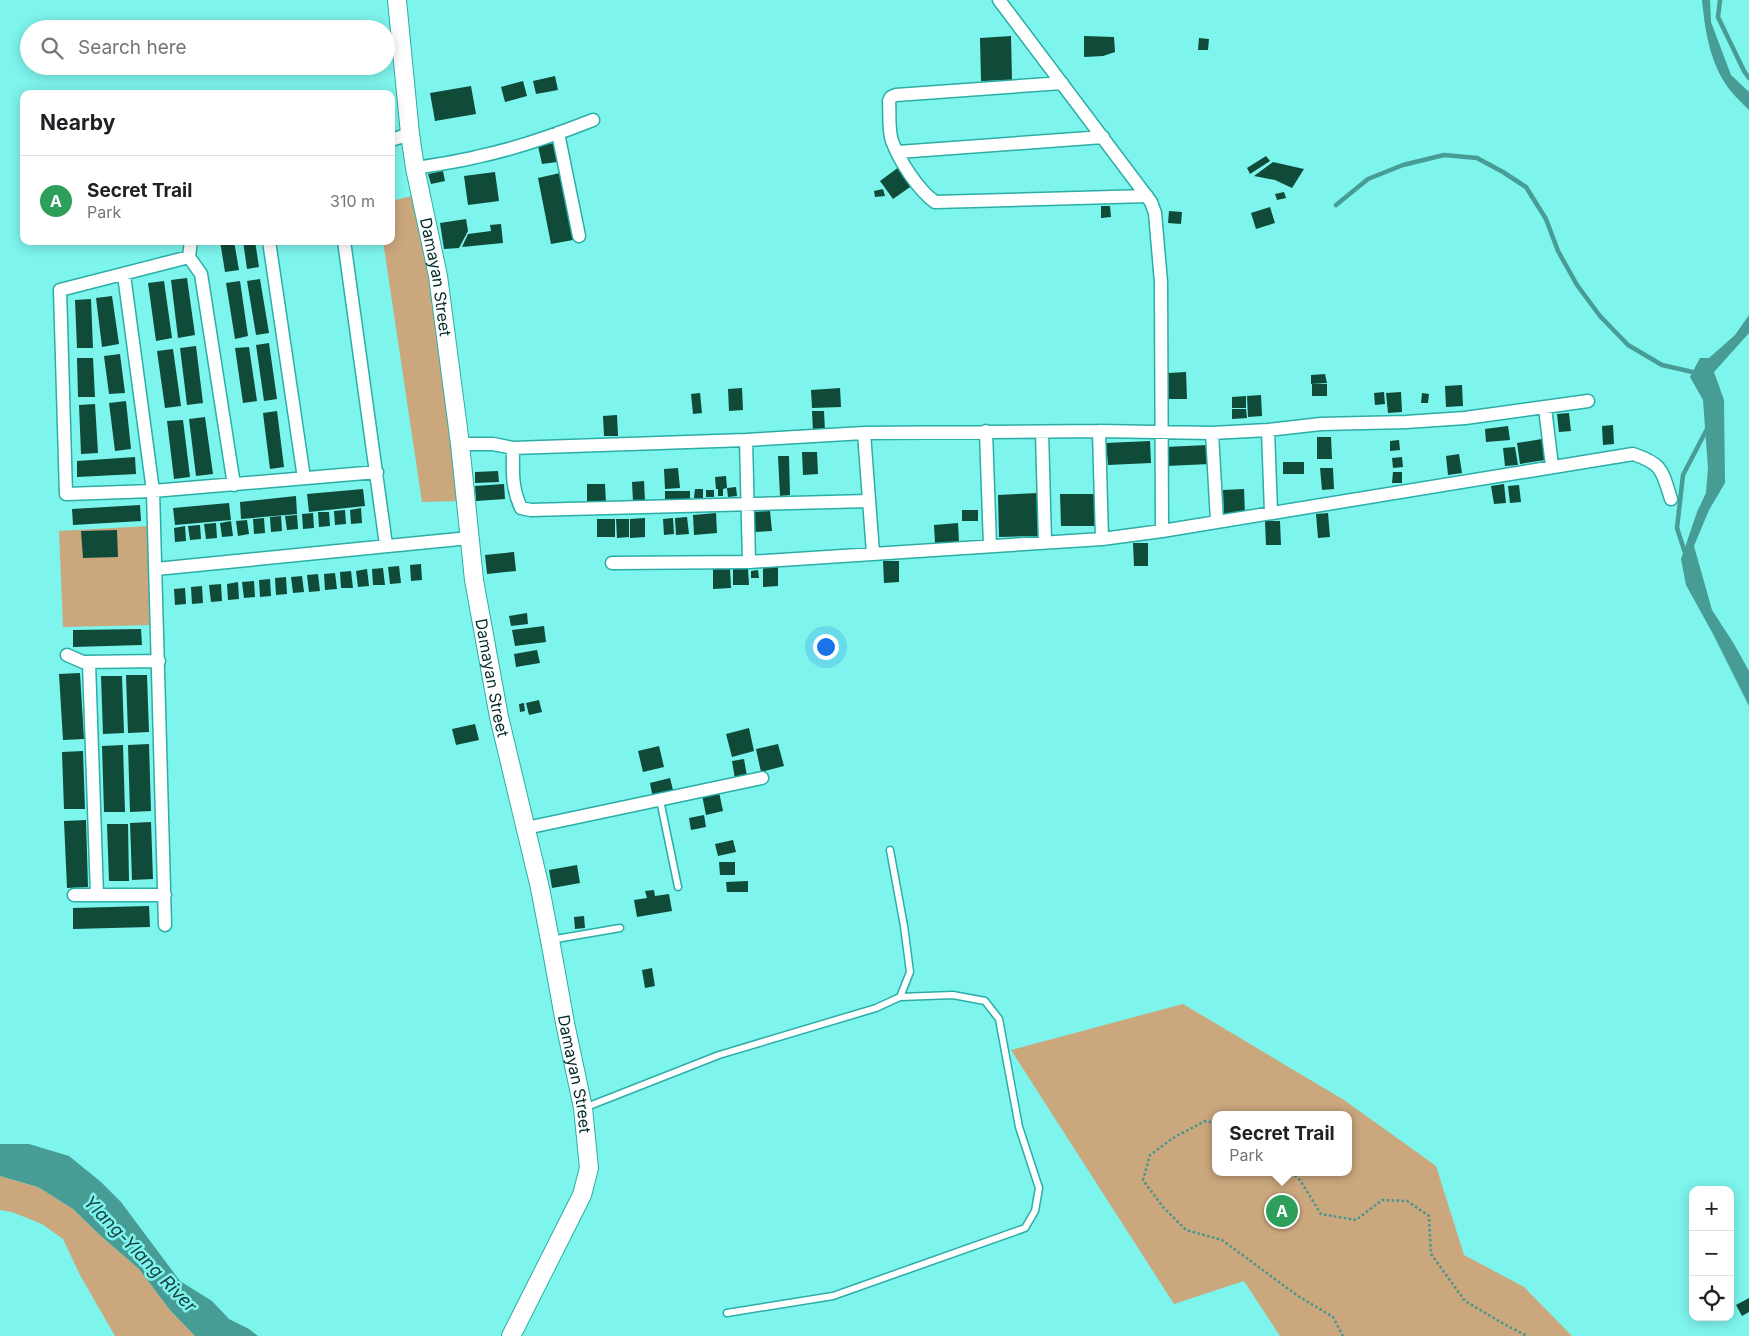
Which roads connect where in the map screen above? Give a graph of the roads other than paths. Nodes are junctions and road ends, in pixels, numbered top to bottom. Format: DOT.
graph roads {
  1 [pos="397,0"];
  2 [pos="999,0"];
  3 [pos="1062,83"];
  4 [pos="593,120"];
  5 [pos="410,134"];
  6 [pos="558,134"];
  7 [pos="1103,137"];
  8 [pos="395,139"];
  9 [pos="898,152"];
  10 [pos="415,168"];
  11 [pos="1146,196"];
  12 [pos="579,236"];
  13 [pos="191,245"];
  14 [pos="270,245"];
  15 [pos="345,245"];
  16 [pos="189,258"];
  17 [pos="124,275"];
  18 [pos="1588,401"];
  19 [pos="1545,408"];
  20 [pos="1268,430"];
  21 [pos="986,431"];
  22 [pos="1099,431"];
  23 [pos="1042,432"];
  24 [pos="1162,432"];
  25 [pos="864,433"];
  26 [pos="1212,433"];
  27 [pos="746,440"];
  28 [pos="460,444"];
  29 [pos="513,448"];
  30 [pos="1552,466"];
  31 [pos="377,472"];
  32 [pos="304,478"];
  33 [pos="234,485"];
  34 [pos="153,491"];
  35 [pos="1671,499"];
  36 [pos="869,501"];
  37 [pos="746,505"];
  38 [pos="1271,512"];
  39 [pos="1217,521"];
  40 [pos="1162,531"];
  41 [pos="469,538"];
  42 [pos="1102,539"];
  43 [pos="1045,542"];
  44 [pos="386,545"];
  45 [pos="990,546"];
  46 [pos="873,553"];
  47 [pos="749,562"];
  48 [pos="612,563"];
  49 [pos="156,569"];
  50 [pos="67,655"];
  51 [pos="159,661"];
  52 [pos="89,663"];
  53 [pos="762,778"];
  54 [pos="660,800"];
  55 [pos="526,828"];
  56 [pos="890,850"];
  57 [pos="678,888"];
  58 [pos="74,895"];
  59 [pos="97,895"];
  60 [pos="165,895"];
  61 [pos="165,925"];
  62 [pos="620,928"];
  63 [pos="550,940"];
  64 [pos="900,997"];
  65 [pos="583,1108"];
  66 [pos="727,1313"];
  67 [pos="511,1336"];
  1 -- 5 [label="street, Damayan Street"];
  2 -- 3 [label="street"];
  3 -- 7 [label="street"];
  3 -- 9 [label="street"];
  4 -- 6 [label="street"];
  5 -- 8 [label="street"];
  5 -- 10 [label="street, Damayan Street"];
  6 -- 10 [label="street"];
  6 -- 12 [label="street"];
  7 -- 9 [label="street"];
  7 -- 11 [label="street"];
  9 -- 11 [label="street"];
  10 -- 28 [label="street, Damayan Street"];
  11 -- 24 [label="street"];
  13 -- 16 [label="street"];
  14 -- 32 [label="street"];
  15 -- 31 [label="street"];
  16 -- 17 [label="street"];
  16 -- 33 [label="street"];
  17 -- 34 [label="street"];
  17 -- 34 [label="street"];
  18 -- 19 [label="street"];
  19 -- 20 [label="street"];
  19 -- 30 [label="street"];
  20 -- 26 [label="street"];
  20 -- 38 [label="street"];
  21 -- 23 [label="street"];
  21 -- 25 [label="street"];
  21 -- 45 [label="street"];
  22 -- 23 [label="street"];
  22 -- 24 [label="street"];
  22 -- 42 [label="street"];
  23 -- 43 [label="street"];
  24 -- 26 [label="street"];
  24 -- 40 [label="street"];
  25 -- 27 [label="street"];
  25 -- 36 [label="street"];
  26 -- 39 [label="street"];
  27 -- 29 [label="street"];
  27 -- 37 [label="street"];
  28 -- 29 [label="street"];
  28 -- 41 [label="street, Damayan Street"];
  29 -- 37 [label="street"];
  30 -- 35 [label="street"];
  30 -- 38 [label="street"];
  31 -- 32 [label="street"];
  31 -- 44 [label="street"];
  32 -- 33 [label="street"];
  33 -- 34 [label="street"];
  34 -- 49 [label="street"];
  36 -- 37 [label="street"];
  36 -- 46 [label="street"];
  37 -- 47 [label="street"];
  38 -- 39 [label="street"];
  39 -- 40 [label="street"];
  40 -- 42 [label="street"];
  41 -- 44 [label="street"];
  41 -- 55 [label="street, Damayan Street"];
  42 -- 43 [label="street"];
  43 -- 45 [label="street"];
  44 -- 49 [label="street"];
  45 -- 46 [label="street"];
  46 -- 47 [label="street"];
  47 -- 48 [label="street"];
  49 -- 51 [label="street"];
  50 -- 52 [label="street"];
  51 -- 52 [label="street"];
  51 -- 60 [label="street"];
  52 -- 59 [label="street"];
  53 -- 54 [label="street"];
  54 -- 55 [label="street"];
  54 -- 57 [label="lane"];
  55 -- 63 [label="street, Damayan Street"];
  56 -- 64 [label="lane"];
  58 -- 59 [label="street"];
  59 -- 60 [label="street"];
  60 -- 61 [label="street"];
  62 -- 63 [label="lane"];
  63 -- 65 [label="street, Damayan Street"];
  64 -- 65 [label="lane"];
  64 -- 66 [label="lane"];
  65 -- 67 [label="street, Damayan Street"];
}
